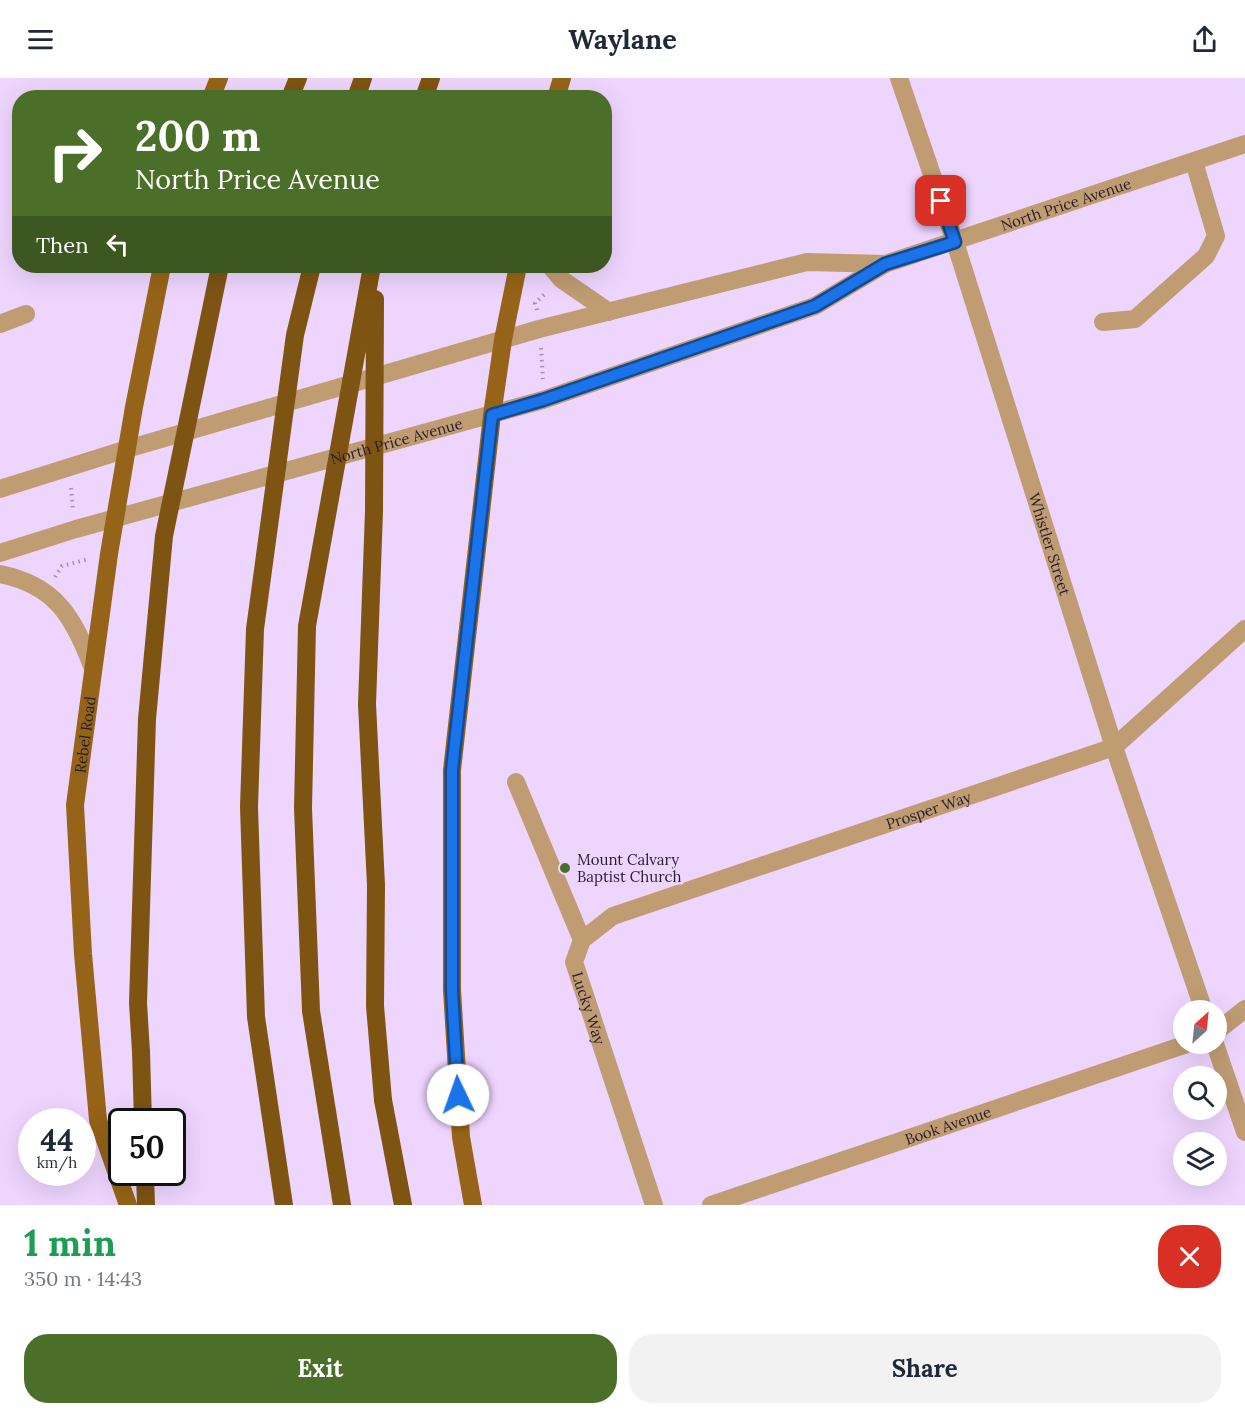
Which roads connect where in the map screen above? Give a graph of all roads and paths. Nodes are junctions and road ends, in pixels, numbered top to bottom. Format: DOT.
graph roads {
  1 [pos="899,78"];
  2 [pos="1245,144"];
  3 [pos="1194,162"];
  4 [pos="955,242"];
  5 [pos="885,264"];
  6 [pos="161,273"];
  7 [pos="219,273"];
  8 [pos="310,273"];
  9 [pos="372,273"];
  10 [pos="373,273"];
  11 [pos="517,273"];
  12 [pos="556,273"];
  13 [pos="549,290"];
  14 [pos="609,312"];
  15 [pos="26,314"];
  16 [pos="538,315"];
  17 [pos="1103,322"];
  18 [pos="0,324"];
  19 [pos="503,340"];
  20 [pos="540,344"];
  21 [pos="543,384"];
  22 [pos="492,415"];
  23 [pos="127,449"];
  24 [pos="70,483"];
  25 [pos="0,489"];
  26 [pos="74,514"];
  27 [pos="116,518"];
  28 [pos="80,552"];
  29 [pos="0,553"];
  30 [pos="95,558"];
  31 [pos="82,560"];
  32 [pos="0,574"];
  33 [pos="54,579"];
  34 [pos="1245,629"];
  35 [pos="92,666"];
  36 [pos="1114,747"];
  37 [pos="516,782"];
  38 [pos="582,940"];
  39 [pos="1200,1000"];
  40 [pos="1245,1009"];
  41 [pos="1227,1023"];
  42 [pos="1173,1048"];
  43 [pos="1218,1054"];
  44 [pos="143,1108"];
  45 [pos="1245,1132"];
  46 [pos="145,1186"];
  47 [pos="128,1205"];
  48 [pos="146,1205"];
  49 [pos="284,1205"];
  50 [pos="342,1205"];
  51 [pos="403,1205"];
  52 [pos="473,1205"];
  53 [pos="654,1205"];
  54 [pos="711,1205"];
  1 -- 4 [label="street, Whistler Street"];
  2 -- 3 [label="street, North Price Avenue"];
  3 -- 4 [label="street, North Price Avenue"];
  3 -- 17 [label="street"];
  4 -- 5 [label="street, North Price Avenue"];
  4 -- 36 [label="street, Whistler Street"];
  5 -- 14 [label="street, North Price Avenue"];
  5 -- 22 [label="street, North Price Avenue"];
  6 -- 23 [label="main road, Rebel Road"];
  7 -- 44 [label="highway, bridge"];
  8 -- 49 [label="highway, bridge"];
  9 -- 50 [label="highway, bridge"];
  10 -- 51 [label="highway, bridge"];
  11 -- 19 [label="main road"];
  12 -- 14 [label="street"];
  13 -- 16 [label="path"];
  14 -- 19 [label="street, North Price Avenue"];
  15 -- 18 [label="street"];
  19 -- 22 [label="main road"];
  19 -- 23 [label="street, North Price Avenue"];
  20 -- 21 [label="path"];
  22 -- 27 [label="street, North Price Avenue"];
  22 -- 52 [label="main road"];
  23 -- 25 [label="street, North Price Avenue"];
  23 -- 27 [label="main road, Rebel Road"];
  24 -- 26 [label="path"];
  27 -- 29 [label="street, North Price Avenue"];
  27 -- 35 [label="main road, Rebel Road"];
  28 -- 31 [label="path"];
  30 -- 31 [label="path"];
  31 -- 33 [label="path"];
  32 -- 35 [label="street"];
  34 -- 36 [label="street, Prosper Way"];
  35 -- 47 [label="main road, Rebel Road"];
  36 -- 38 [label="street, Prosper Way"];
  36 -- 39 [label="street, Whistler Street"];
  37 -- 38 [label="street"];
  38 -- 53 [label="street, Lucky Way"];
  40 -- 41 [label="street"];
  42 -- 54 [label="street, Book Avenue"];
  43 -- 45 [label="street"];
  46 -- 48 [label="highway"];
}
